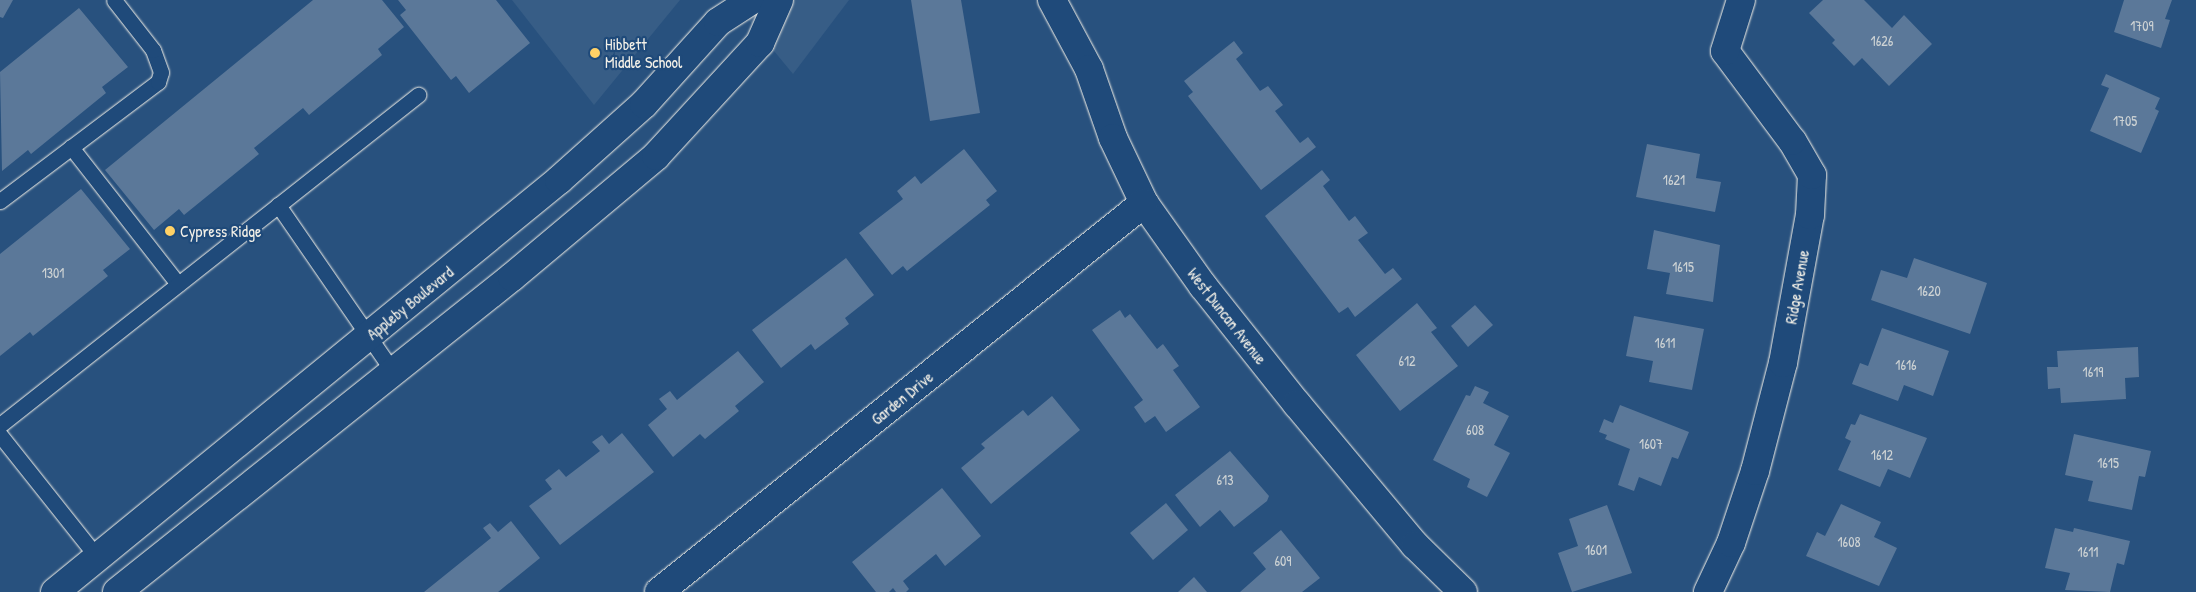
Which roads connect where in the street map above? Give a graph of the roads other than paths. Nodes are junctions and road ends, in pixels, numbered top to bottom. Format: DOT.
graph roads {
  1 [pos="114,0"];
  2 [pos="752,0"];
  3 [pos="779,0"];
  4 [pos="1052,0"];
  5 [pos="1741,0"];
  6 [pos="418,95"];
  7 [pos="71,147"];
  8 [pos="0,201"];
  9 [pos="1144,204"];
  10 [pos="278,205"];
  11 [pos="178,284"];
  12 [pos="366,338"];
  13 [pos="393,372"];
  14 [pos="0,425"];
  15 [pos="0,435"];
  16 [pos="97,557"];
  17 [pos="55,592"];
  18 [pos="117,592"];
  19 [pos="659,592"];
  20 [pos="1463,592"];
  21 [pos="1708,592"];
  1 -- 7 [label="lane"];
  2 -- 12 [label="street, Appleby Boulevard"];
  3 -- 13 [label="street"];
  4 -- 9 [label="street, West Duncan Avenue"];
  5 -- 21 [label="street, Ridge Avenue"];
  6 -- 10 [label="lane"];
  7 -- 8 [label="lane"];
  7 -- 11 [label="lane"];
  9 -- 19 [label="street, Garden Drive"];
  9 -- 20 [label="street, West Duncan Avenue"];
  10 -- 11 [label="lane"];
  10 -- 12 [label="lane"];
  11 -- 14 [label="lane"];
  12 -- 13 [label="lane"];
  12 -- 16 [label="street, Appleby Boulevard"];
  13 -- 18 [label="street"];
  15 -- 16 [label="lane"];
  16 -- 17 [label="street, Appleby Boulevard"];
}
